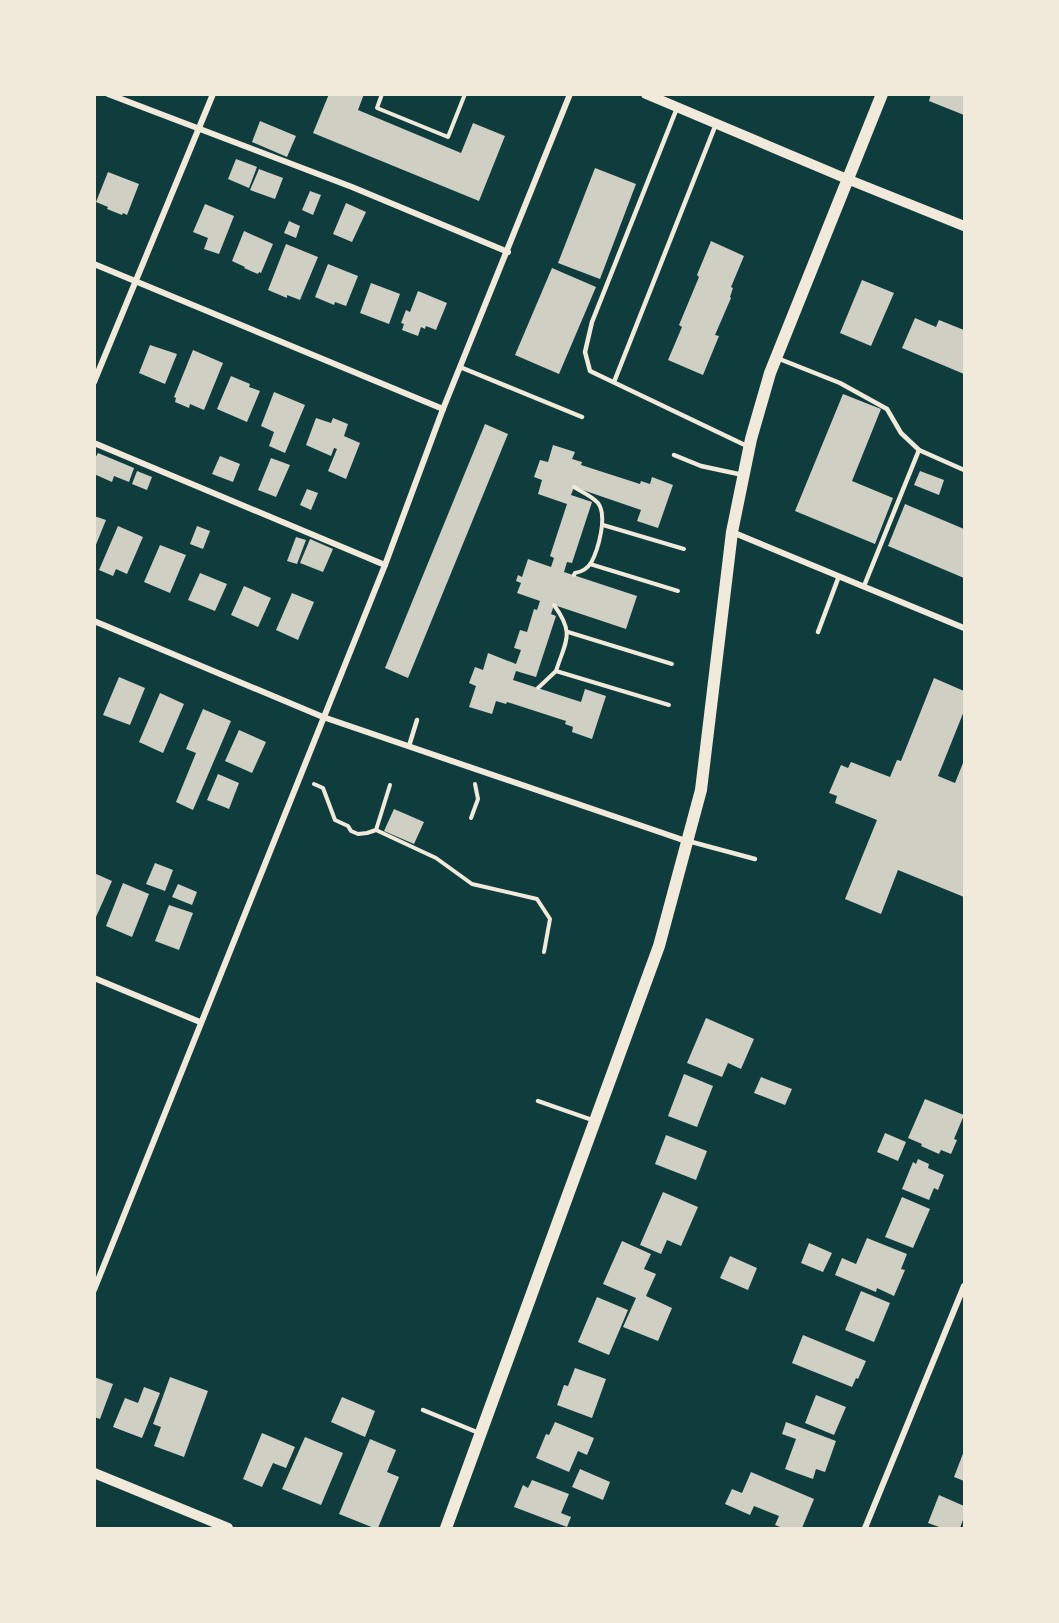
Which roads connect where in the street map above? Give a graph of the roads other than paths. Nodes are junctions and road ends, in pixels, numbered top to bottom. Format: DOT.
graph roads {
  1 [pos="108,94"];
  2 [pos="213,94"];
  3 [pos="570,94"];
  4 [pos="646,94"];
  5 [pos="882,94"];
  6 [pos="677,107"];
  7 [pos="716,124"];
  8 [pos="198,130"];
  9 [pos="847,179"];
  10 [pos="964,226"];
  11 [pos="508,252"];
  12 [pos="94,264"];
  13 [pos="135,281"];
  14 [pos="776,358"];
  15 [pos="460,367"];
  16 [pos="94,382"];
  17 [pos="614,382"];
  18 [pos="443,409"];
  19 [pos="582,417"];
  20 [pos="94,443"];
  21 [pos="749,447"];
  22 [pos="919,450"];
  23 [pos="674,455"];
  24 [pos="964,470"];
  25 [pos="743,475"];
  26 [pos="732,532"];
  27 [pos="384,565"];
  28 [pos="838,576"];
  29 [pos="864,586"];
  30 [pos="94,621"];
  31 [pos="964,628"];
  32 [pos="818,632"];
  33 [pos="323,717"];
  34 [pos="417,720"];
  35 [pos="409,746"];
  36 [pos="686,841"];
  37 [pos="755,859"];
  38 [pos="94,978"];
  39 [pos="200,1022"];
  40 [pos="538,1101"];
  41 [pos="595,1120"];
  42 [pos="964,1286"];
  43 [pos="94,1290"];
  44 [pos="423,1410"];
  45 [pos="481,1434"];
  46 [pos="94,1473"];
  47 [pos="228,1528"];
  48 [pos="446,1528"];
  49 [pos="865,1528"];
  1 -- 8 [label="street"];
  2 -- 8 [label="street"];
  3 -- 11 [label="street"];
  4 -- 6 [label="street"];
  5 -- 9 [label="main road"];
  6 -- 7 [label="street"];
  6 -- 17 [label="lane"];
  7 -- 9 [label="street"];
  7 -- 17 [label="lane"];
  8 -- 11 [label="street"];
  8 -- 13 [label="street"];
  9 -- 10 [label="street"];
  9 -- 14 [label="main road"];
  11 -- 15 [label="street"];
  12 -- 13 [label="street"];
  13 -- 16 [label="street"];
  13 -- 18 [label="street"];
  14 -- 21 [label="main road"];
  14 -- 22 [label="lane"];
  15 -- 18 [label="street"];
  15 -- 19 [label="lane"];
  17 -- 21 [label="lane"];
  18 -- 27 [label="street"];
  20 -- 27 [label="street"];
  21 -- 25 [label="main road"];
  22 -- 24 [label="lane"];
  22 -- 29 [label="lane"];
  23 -- 25 [label="lane"];
  25 -- 26 [label="main road"];
  26 -- 28 [label="street"];
  26 -- 36 [label="main road"];
  27 -- 33 [label="street"];
  28 -- 29 [label="street"];
  28 -- 32 [label="lane"];
  29 -- 31 [label="street"];
  30 -- 33 [label="street"];
  33 -- 35 [label="street"];
  33 -- 39 [label="street"];
  34 -- 35 [label="lane"];
  35 -- 36 [label="street"];
  36 -- 37 [label="lane"];
  36 -- 41 [label="main road"];
  38 -- 39 [label="street"];
  39 -- 43 [label="street"];
  40 -- 41 [label="lane"];
  41 -- 45 [label="main road"];
  42 -- 49 [label="street"];
  44 -- 45 [label="lane"];
  45 -- 48 [label="main road"];
  46 -- 47 [label="street"];
}
